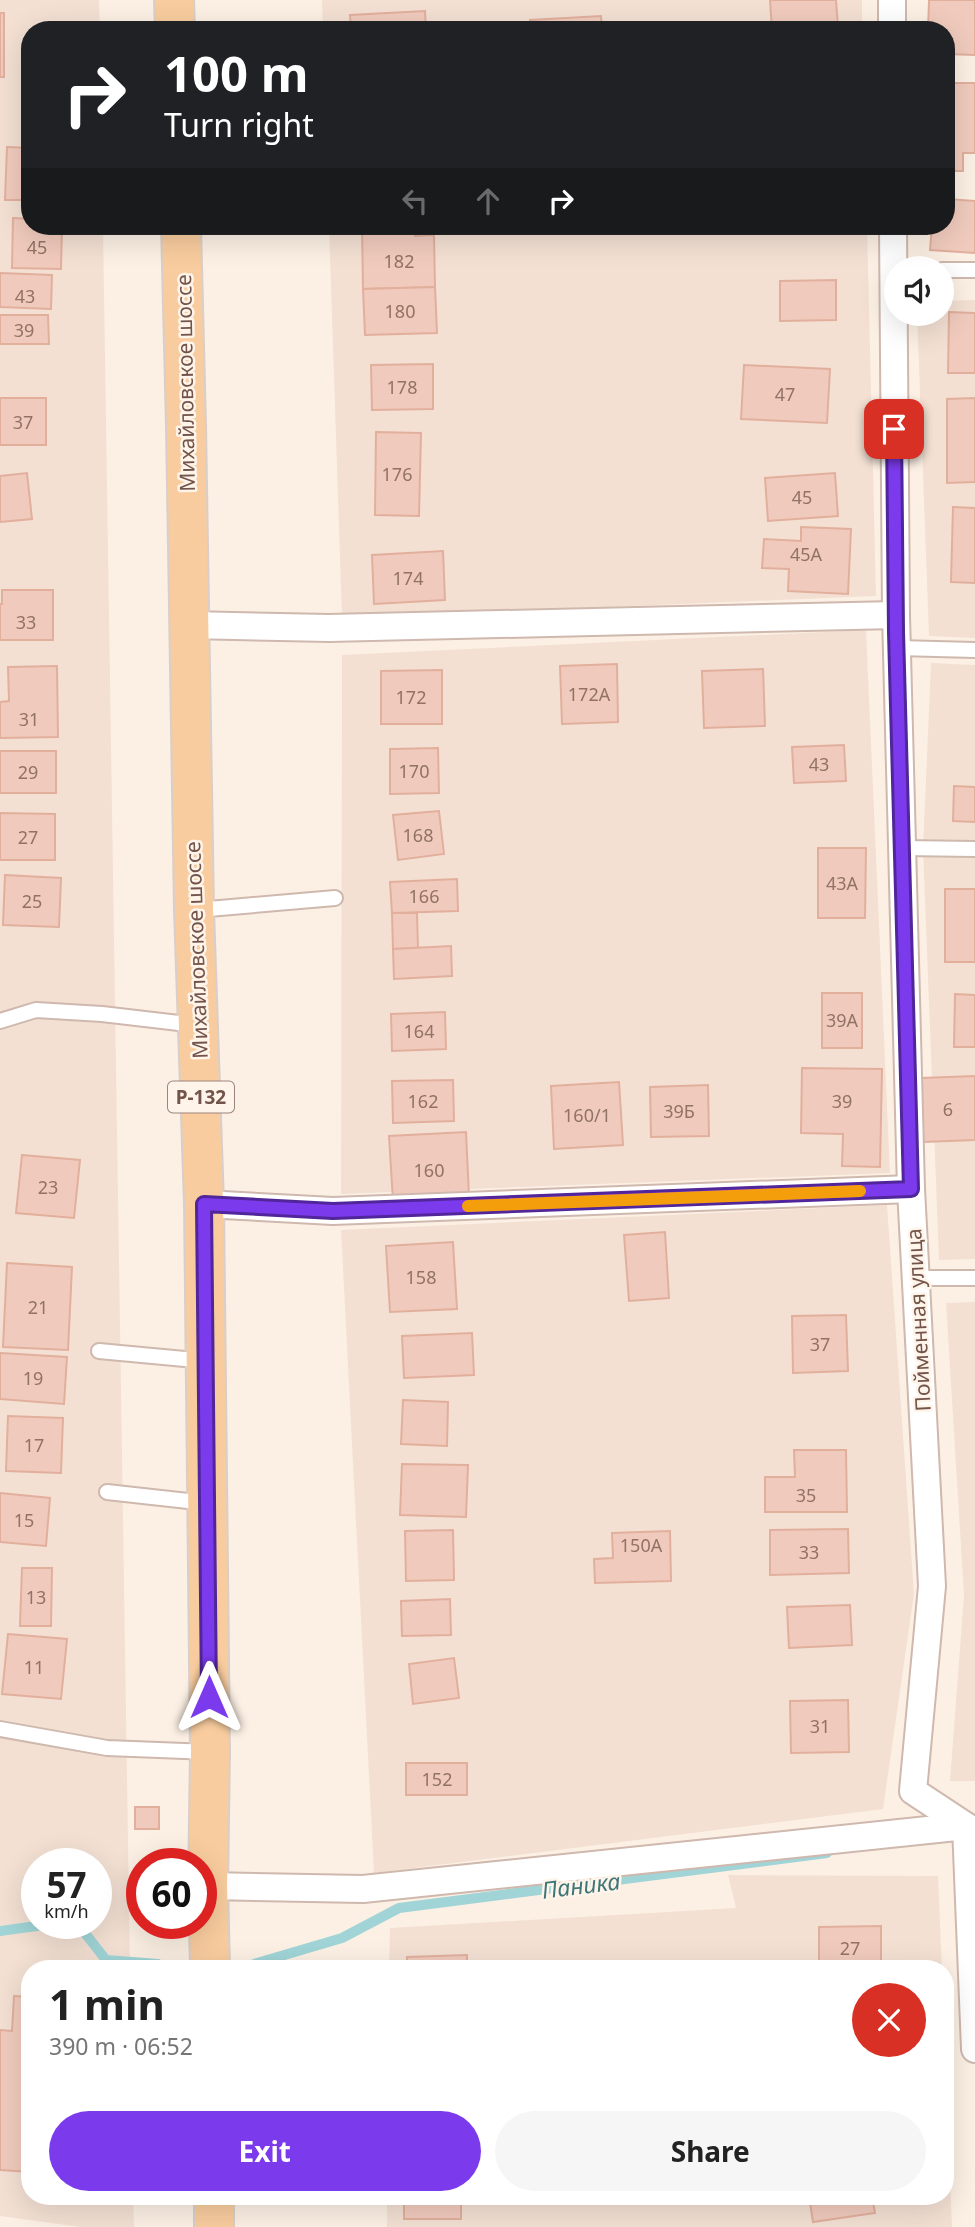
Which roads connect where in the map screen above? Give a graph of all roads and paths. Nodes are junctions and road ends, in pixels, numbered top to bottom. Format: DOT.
graph roads {
  1 [pos="174,0"];
  2 [pos="892,0"];
  3 [pos="175,21"];
  4 [pos="892,21"];
  5 [pos="181,235"];
  6 [pos="893,235"];
  7 [pos="894,256"];
  8 [pos="954,270"];
  9 [pos="975,270"];
  10 [pos="895,326"];
  11 [pos="896,615"];
  12 [pos="189,625"];
  13 [pos="897,648"];
  14 [pos="975,650"];
  15 [pos="902,848"];
  16 [pos="975,849"];
  17 [pos="335,898"];
  18 [pos="194,910"];
  19 [pos="0,1021"];
  20 [pos="199,1026"];
  21 [pos="911,1189"];
  22 [pos="204,1204"];
  23 [pos="916,1278"];
  24 [pos="975,1278"];
  25 [pos="99,1351"];
  26 [pos="206,1361"];
  27 [pos="107,1492"];
  28 [pos="208,1503"];
  29 [pos="0,1729"];
  30 [pos="210,1752"];
  31 [pos="972,1826"];
  32 [pos="209,1848"];
  33 [pos="217,1886"];
  34 [pos="209,1939"];
  35 [pos="210,1960"];
  36 [pos="975,2049"];
  37 [pos="214,2205"];
  38 [pos="214,2227"];
  1 -- 3 [label="main road"];
  2 -- 4 [label="street"];
  5 -- 12 [label="main road, Михайловское шоссе / Р-132"];
  6 -- 7 [label="street, Пойменная улица"];
  8 -- 9 [label="lane"];
  10 -- 11 [label="street, Пойменная улица"];
  11 -- 12 [label="street"];
  11 -- 13 [label="street, Пойменная улица"];
  12 -- 18 [label="main road, Михайловское шоссе / Р-132"];
  13 -- 14 [label="lane"];
  13 -- 15 [label="street, Пойменная улица"];
  15 -- 16 [label="lane"];
  15 -- 21 [label="street, Пойменная улица"];
  17 -- 18 [label="lane"];
  18 -- 20 [label="main road, Михайловское шоссе / Р-132"];
  19 -- 20 [label="lane"];
  20 -- 22 [label="main road, Михайловское шоссе / Р-132"];
  21 -- 22 [label="street"];
  21 -- 23 [label="street, Пойменная улица"];
  22 -- 26 [label="main road, Михайловское шоссе / Р-132"];
  23 -- 24 [label="lane"];
  23 -- 31 [label="street, Пойменная улица"];
  25 -- 26 [label="lane"];
  26 -- 28 [label="main road, Михайловское шоссе / Р-132"];
  27 -- 28 [label="lane"];
  28 -- 30 [label="main road, Михайловское шоссе / Р-132"];
  29 -- 30 [label="lane"];
  30 -- 32 [label="main road, Михайловское шоссе / Р-132"];
  31 -- 33 [label="street"];
  31 -- 36 [label="street"];
  34 -- 35 [label="main road, Михайловское шоссе / Р-132"];
  37 -- 38 [label="main road"];
}
